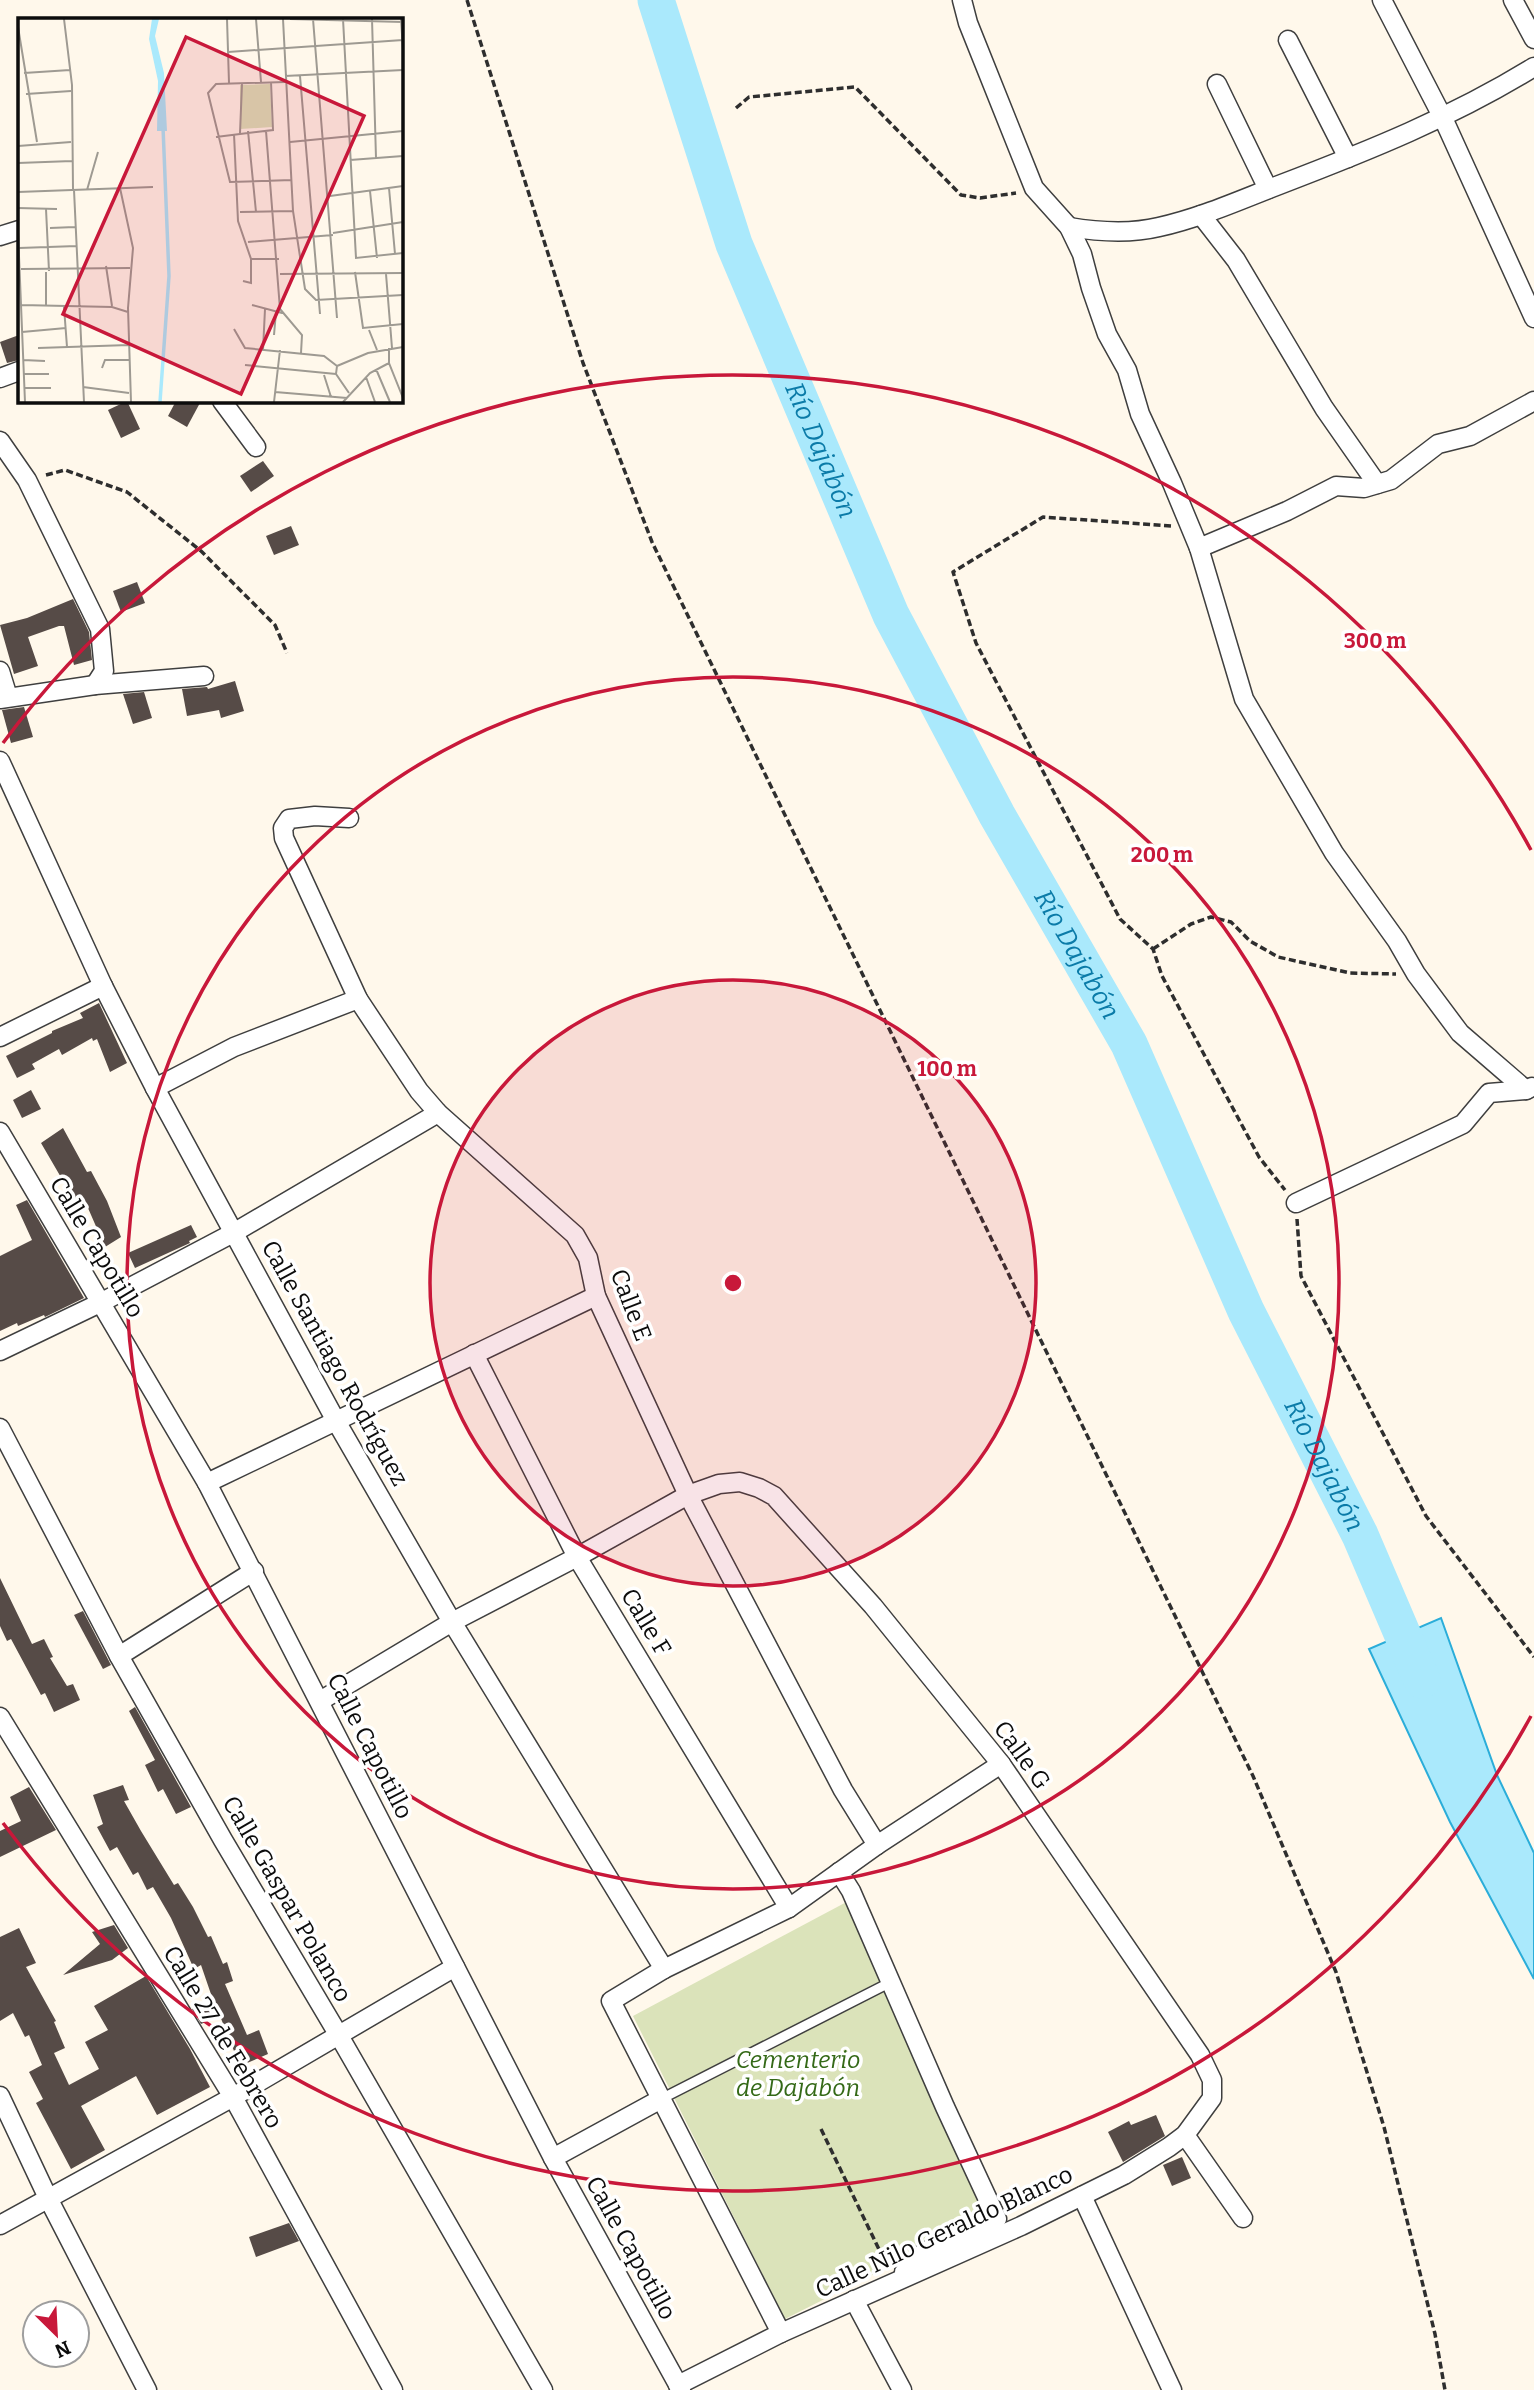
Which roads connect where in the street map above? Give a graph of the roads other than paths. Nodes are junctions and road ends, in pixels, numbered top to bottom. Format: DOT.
graph roads {
  1 [pos="962,0"];
  2 [pos="1382,0"];
  3 [pos="1513,0"];
  4 [pos="1534,39"];
  5 [pos="1288,40"];
  6 [pos="1534,67"];
  7 [pos="1217,84"];
  8 [pos="1443,118"];
  9 [pos="1348,158"];
  10 [pos="1268,189"];
  11 [pos="1201,215"];
  12 [pos="1069,227"];
  13 [pos="18,230"];
  14 [pos="0,236"];
  15 [pos="1534,318"];
  16 [pos="18,371"];
  17 [pos="0,378"];
  18 [pos="1534,401"];
  19 [pos="223,402"];
  20 [pos="0,441"];
  21 [pos="256,447"];
  22 [pos="1377,484"];
  23 [pos="1199,548"];
  24 [pos="0,671"];
  25 [pos="204,676"];
  26 [pos="95,685"];
  27 [pos="4,698"];
  28 [pos="0,761"];
  29 [pos="349,818"];
  30 [pos="103,986"];
  31 [pos="358,999"];
  32 [pos="0,1037"];
  33 [pos="155,1088"];
  34 [pos="1530,1088"];
  35 [pos="438,1113"];
  36 [pos="0,1132"];
  37 [pos="1296,1203"];
  38 [pos="235,1232"];
  39 [pos="596,1296"];
  40 [pos="102,1302"];
  41 [pos="0,1352"];
  42 [pos="474,1354"];
  43 [pos="336,1421"];
  44 [pos="0,1428"];
  45 [pos="207,1483"];
  46 [pos="688,1495"];
  47 [pos="578,1557"];
  48 [pos="254,1571"];
  49 [pos="452,1622"];
  50 [pos="119,1656"];
  51 [pos="320,1701"];
  52 [pos="0,1717"];
  53 [pos="1001,1764"];
  54 [pos="877,1845"];
  55 [pos="839,1872"];
  56 [pos="789,1908"];
  57 [pos="455,1967"];
  58 [pos="664,1969"];
  59 [pos="891,1982"];
  60 [pos="338,2034"];
  61 [pos="0,2096"];
  62 [pos="233,2096"];
  63 [pos="1212,2098"];
  64 [pos="661,2099"];
  65 [pos="1185,2135"];
  66 [pos="553,2158"];
  67 [pos="1082,2196"];
  68 [pos="48,2198"];
  69 [pos="1243,2218"];
  70 [pos="0,2225"];
  71 [pos="894,2281"];
  72 [pos="854,2300"];
  73 [pos="781,2333"];
  74 [pos="680,2388"];
  75 [pos="147,2390"];
  76 [pos="393,2390"];
  77 [pos="543,2390"];
  78 [pos="902,2390"];
  79 [pos="1172,2390"];
  1 -- 12 [label="street"];
  2 -- 8 [label="street"];
  3 -- 4 [label="street"];
  5 -- 9 [label="street"];
  6 -- 8 [label="street"];
  7 -- 10 [label="street"];
  8 -- 9 [label="street"];
  8 -- 15 [label="street"];
  9 -- 10 [label="street"];
  10 -- 11 [label="street"];
  11 -- 12 [label="street"];
  11 -- 22 [label="street"];
  12 -- 23 [label="street"];
  13 -- 14 [label="street"];
  16 -- 17 [label="street"];
  18 -- 22 [label="street"];
  19 -- 21 [label="street"];
  20 -- 26 [label="street"];
  22 -- 23 [label="street"];
  23 -- 34 [label="street"];
  24 -- 27 [label="street"];
  25 -- 26 [label="street"];
  26 -- 27 [label="street"];
  28 -- 30 [label="street, Calle Santiago Rodríguez"];
  29 -- 31 [label="street, Calle E"];
  30 -- 32 [label="street"];
  30 -- 33 [label="street, Calle Santiago Rodríguez"];
  31 -- 33 [label="street"];
  31 -- 35 [label="street, Calle E"];
  33 -- 38 [label="street, Calle Santiago Rodríguez"];
  34 -- 37 [label="street"];
  35 -- 38 [label="street"];
  35 -- 39 [label="street, Calle E"];
  36 -- 40 [label="street, Calle Capotillo"];
  38 -- 40 [label="street"];
  38 -- 43 [label="street, Calle Santiago Rodríguez"];
  39 -- 42 [label="street"];
  39 -- 46 [label="street, Calle E"];
  40 -- 41 [label="street"];
  40 -- 45 [label="street, Calle Capotillo"];
  42 -- 43 [label="street"];
  42 -- 47 [label="street, Calle F"];
  43 -- 45 [label="street"];
  43 -- 49 [label="street, Calle Santiago Rodríguez"];
  44 -- 50 [label="street, Calle Gaspar Polanco"];
  45 -- 48 [label="street, Calle Capotillo"];
  46 -- 47 [label="street"];
  46 -- 53 [label="street, Calle G"];
  46 -- 54 [label="street, Calle E"];
  47 -- 49 [label="street"];
  47 -- 56 [label="street, Calle F"];
  48 -- 50 [label="street"];
  48 -- 51 [label="street, Calle Capotillo"];
  49 -- 51 [label="street"];
  49 -- 58 [label="street, Calle Santiago Rodríguez"];
  50 -- 60 [label="street, Calle Gaspar Polanco"];
  51 -- 57 [label="street, Calle Capotillo"];
  52 -- 62 [label="street, Calle 27 de Febrero"];
  53 -- 54 [label="street"];
  53 -- 63 [label="street, Calle G"];
  54 -- 55 [label="street"];
  55 -- 56 [label="street"];
  55 -- 59 [label="street"];
  56 -- 58 [label="street"];
  57 -- 60 [label="street"];
  57 -- 66 [label="street, Calle Capotillo"];
  58 -- 64 [label="street"];
  59 -- 64 [label="lane"];
  59 -- 71 [label="street"];
  60 -- 62 [label="street"];
  60 -- 77 [label="street, Calle Gaspar Polanco"];
  61 -- 68 [label="street"];
  62 -- 68 [label="street"];
  62 -- 76 [label="street, Calle 27 de Febrero"];
  63 -- 65 [label="street, Calle Nilo Geraldo Blanco"];
  64 -- 66 [label="street"];
  64 -- 73 [label="street"];
  65 -- 67 [label="street, Calle Nilo Geraldo Blanco"];
  65 -- 69 [label="street"];
  66 -- 74 [label="street, Calle Capotillo"];
  67 -- 71 [label="street, Calle Nilo Geraldo Blanco"];
  67 -- 79 [label="street"];
  68 -- 70 [label="street"];
  68 -- 75 [label="street"];
  71 -- 72 [label="street, Calle Nilo Geraldo Blanco"];
  72 -- 73 [label="street, Calle Nilo Geraldo Blanco"];
  72 -- 78 [label="street"];
  73 -- 74 [label="street, Calle Nilo Geraldo Blanco"];
}
